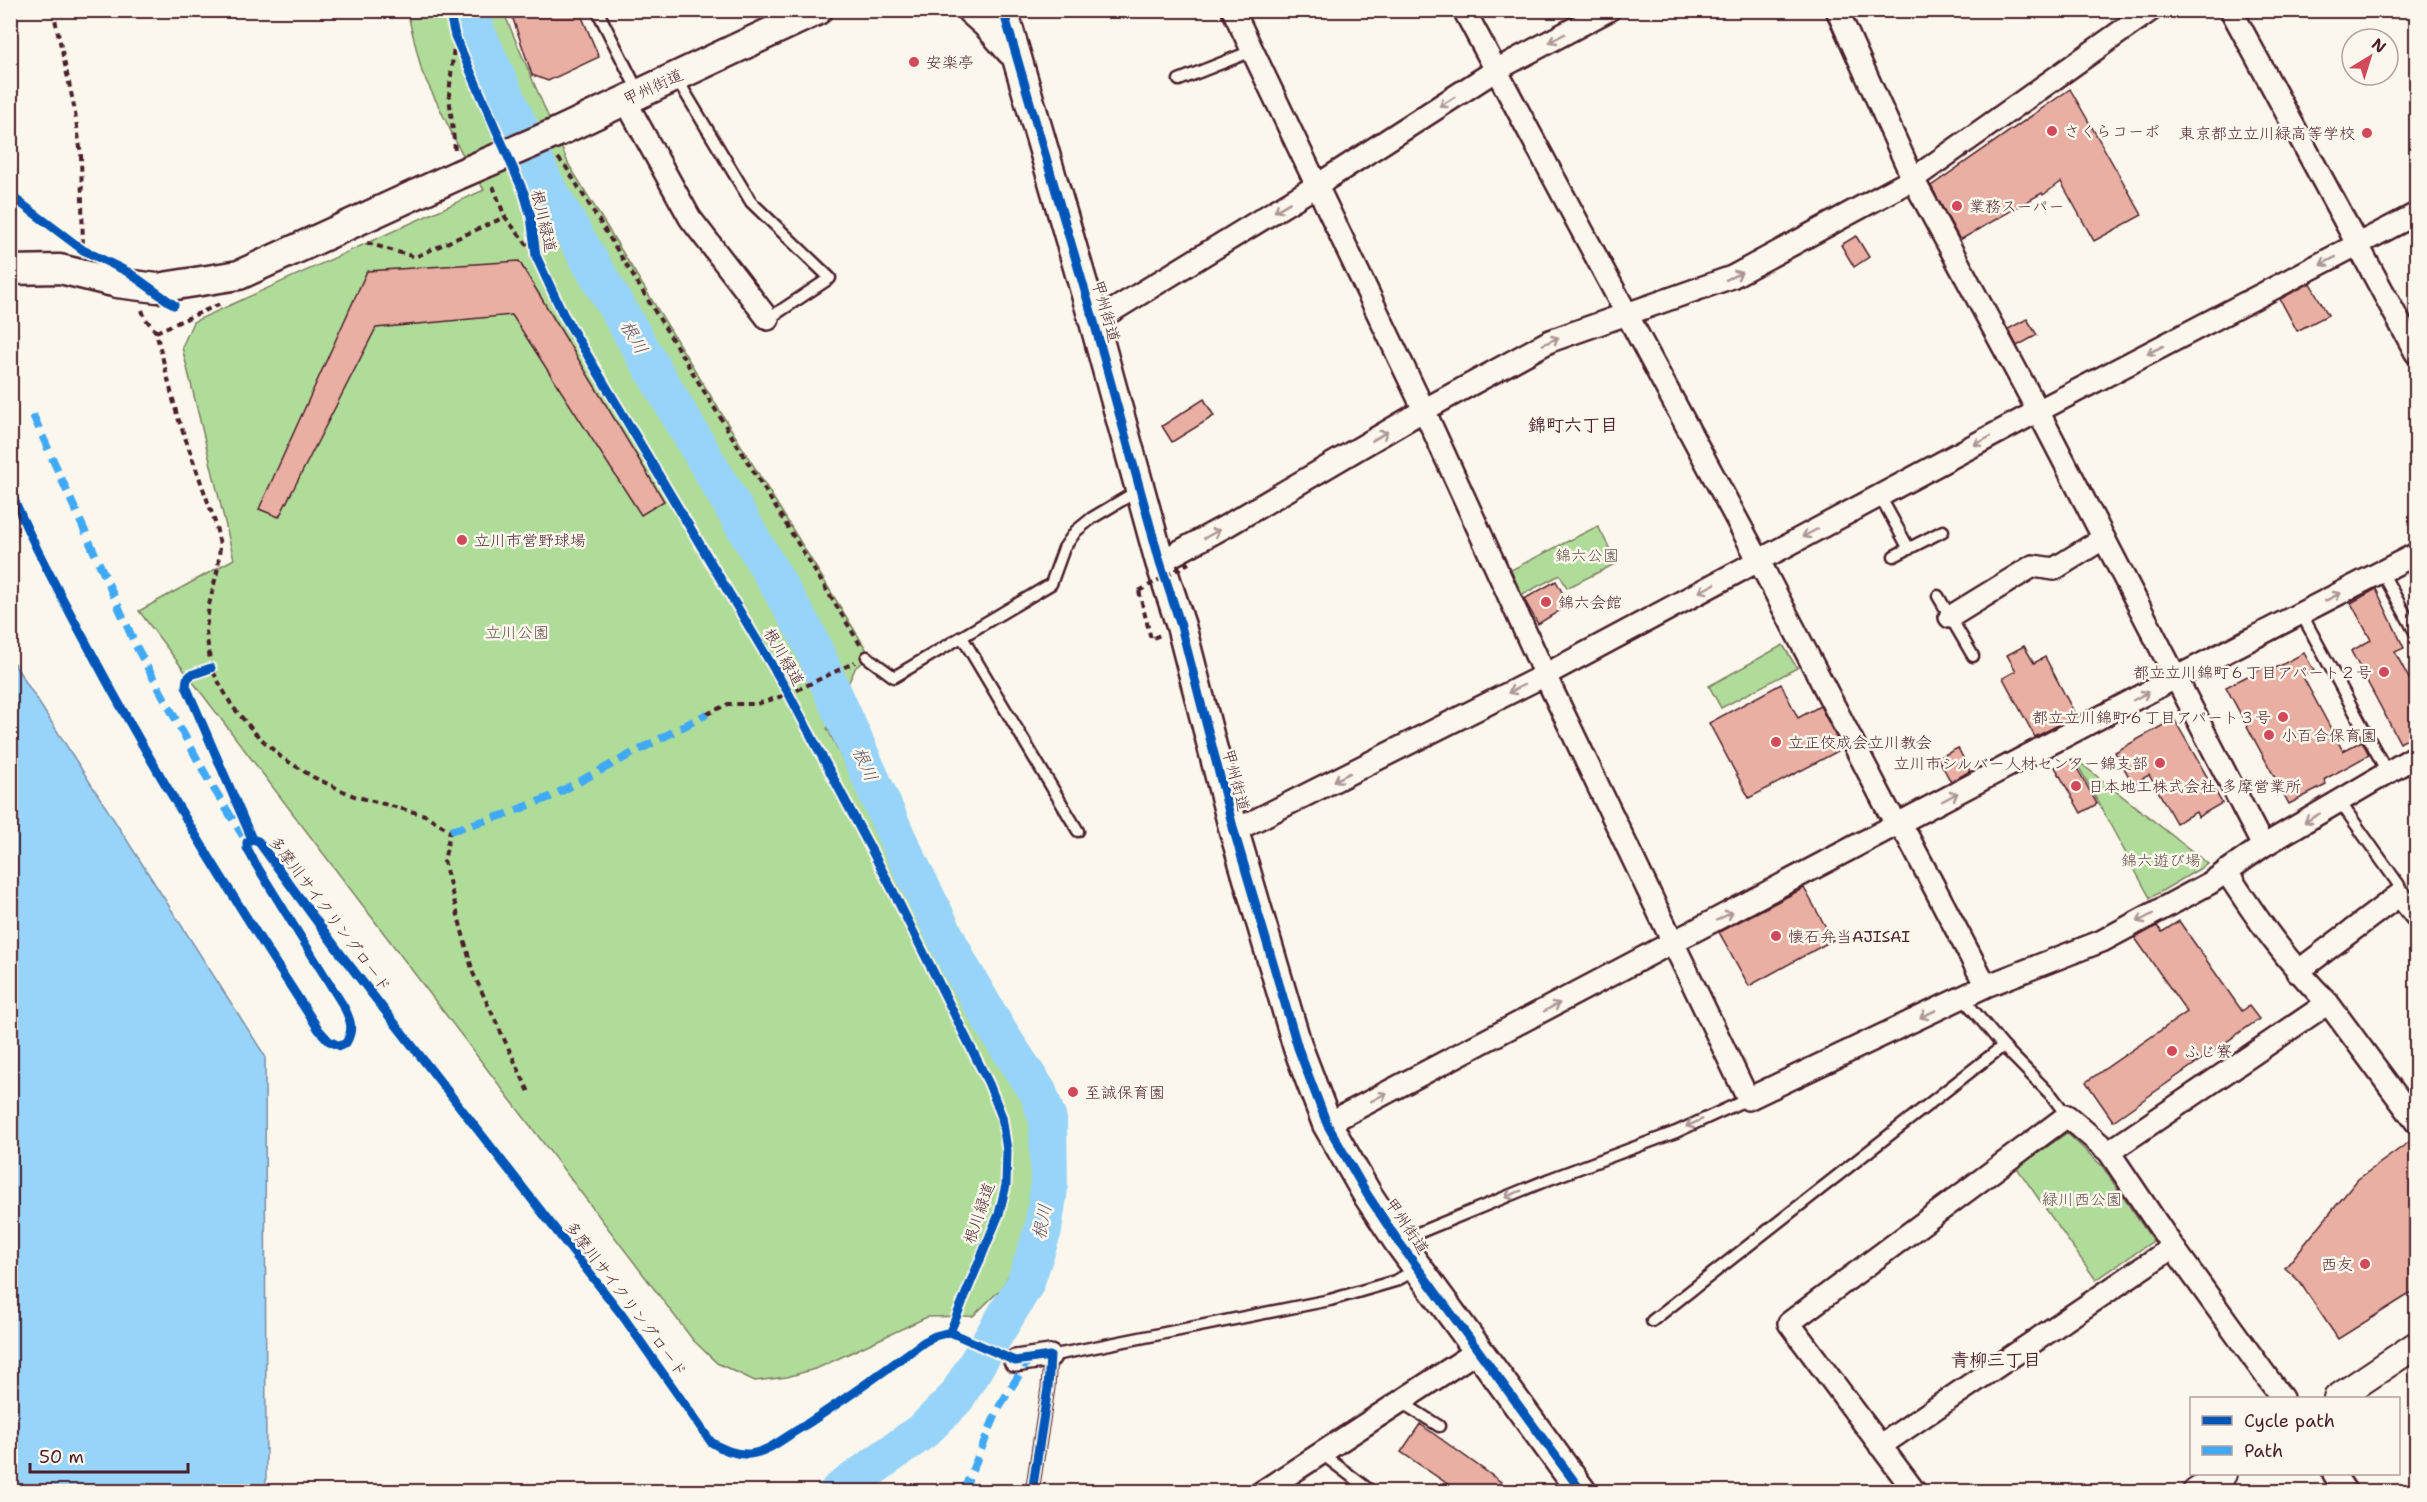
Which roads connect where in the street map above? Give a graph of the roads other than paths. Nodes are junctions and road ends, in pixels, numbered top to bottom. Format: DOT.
graph roads {
  1 [pos="597,10"];
  2 [pos="818,10"];
  3 [pos="971,10"];
  4 [pos="1003,10"];
  5 [pos="1233,10"];
  6 [pos="1464,10"];
  7 [pos="1609,10"];
  8 [pos="1837,10"];
  9 [pos="2151,10"];
  10 [pos="2231,10"];
  11 [pos="1252,51"];
  12 [pos="1014,55"];
  13 [pos="1496,70"];
  14 [pos="676,76"];
  15 [pos="1179,80"];
  16 [pos="632,96"];
  17 [pos="1913,179"];
  18 [pos="1316,186"];
  19 [pos="2416,214"];
  20 [pos="2359,245"];
  21 [pos="10,270"];
  22 [pos="1628,313"];
  23 [pos="768,319"];
  24 [pos="1094,322"];
  25 [pos="2416,353"];
  26 [pos="1424,410"];
  27 [pos="2038,411"];
  28 [pos="1141,489"];
  29 [pos="1880,496"];
  30 [pos="1943,531"];
  31 [pos="2104,538"];
  32 [pos="1909,549"];
  33 [pos="2416,554"];
  34 [pos="1894,556"];
  35 [pos="1759,561"];
  36 [pos="1160,562"];
  37 [pos="2382,572"];
  38 [pos="1938,596"];
  39 [pos="2301,613"];
  40 [pos="1950,616"];
  41 [pos="2416,634"];
  42 [pos="962,636"];
  43 [pos="1973,656"];
  44 [pos="867,657"];
  45 [pos="1545,675"];
  46 [pos="2177,677"];
  47 [pos="2416,756"];
  48 [pos="2387,772"];
  49 [pos="2340,802"];
  50 [pos="1898,824"];
  51 [pos="1078,831"];
  52 [pos="1234,831"];
  53 [pos="2263,846"];
  54 [pos="2226,871"];
  55 [pos="2399,895"];
  56 [pos="2416,916"];
  57 [pos="1674,943"];
  58 [pos="2297,972"];
  59 [pos="1986,986"];
  60 [pos="1963,998"];
  61 [pos="2328,1003"];
  62 [pos="2002,1046"];
  63 [pos="1748,1099"];
  64 [pos="2067,1116"];
  65 [pos="2416,1122"];
  66 [pos="1328,1124"];
  67 [pos="2109,1152"];
  68 [pos="1398,1241"];
  69 [pos="2173,1247"];
  70 [pos="1418,1269"];
  71 [pos="1652,1321"];
  72 [pos="2416,1345"];
  73 [pos="1479,1350"];
  74 [pos="1050,1356"];
  75 [pos="1015,1361"];
  76 [pos="2281,1397"];
  77 [pos="2338,1397"];
  78 [pos="1401,1402"];
  79 [pos="1439,1426"];
  80 [pos="1880,1446"];
  81 [pos="1322,1454"];
  82 [pos="2220,1475"];
  83 [pos="2335,1475"];
  84 [pos="1032,1491"];
  85 [pos="1262,1491"];
  86 [pos="1372,1491"];
  87 [pos="1582,1491"];
  88 [pos="1915,1491"];
  89 [pos="2196,1491"];
  90 [pos="2346,1491"];
  1 -- 16 [label="lane"];
  2 -- 14 [label="main road, 甲州街道"];
  3 -- 12 [label="main road"];
  4 -- 12 [label="main road, 甲州街道"];
  5 -- 11 [label="street"];
  6 -- 13 [label="street"];
  7 -- 13 [label="street, one-way"];
  8 -- 17 [label="street"];
  9 -- 17 [label="street"];
  10 -- 20 [label="street"];
  11 -- 15 [label="lane"];
  11 -- 18 [label="street"];
  12 -- 24 [label="main road, 甲州街道"];
  13 -- 18 [label="street, one-way"];
  13 -- 22 [label="street"];
  14 -- 16 [label="main road, 甲州街道"];
  14 -- 23 [label="lane"];
  16 -- 21 [label="main road, 甲州街道"];
  16 -- 23 [label="street"];
  22 -- 17 [label="street, one-way"];
  17 -- 27 [label="street"];
  18 -- 24 [label="street, one-way"];
  18 -- 26 [label="street"];
  19 -- 20 [label="street"];
  20 -- 25 [label="street"];
  20 -- 27 [label="street, one-way"];
  26 -- 22 [label="street, one-way"];
  22 -- 35 [label="street"];
  24 -- 28 [label="main road, 甲州街道"];
  36 -- 26 [label="street, one-way"];
  26 -- 45 [label="street"];
  27 -- 29 [label="street, one-way"];
  27 -- 31 [label="street"];
  28 -- 36 [label="main road, 甲州街道"];
  28 -- 42 [label="lane"];
  29 -- 32 [label="lane"];
  29 -- 35 [label="street, one-way"];
  30 -- 32 [label="lane"];
  31 -- 40 [label="street"];
  31 -- 46 [label="street"];
  32 -- 34 [label="lane"];
  33 -- 37 [label="street"];
  35 -- 45 [label="street, one-way"];
  35 -- 50 [label="street"];
  36 -- 52 [label="main road, 甲州街道"];
  39 -- 37 [label="street, one-way"];
  37 -- 41 [label="lane"];
  38 -- 40 [label="lane"];
  39 -- 46 [label="street"];
  39 -- 48 [label="lane"];
  40 -- 43 [label="lane"];
  42 -- 44 [label="lane"];
  42 -- 51 [label="lane"];
  45 -- 52 [label="street, one-way"];
  45 -- 57 [label="street"];
  50 -- 46 [label="street, one-way"];
  46 -- 53 [label="street"];
  47 -- 48 [label="street"];
  48 -- 49 [label="street"];
  49 -- 53 [label="street, one-way"];
  49 -- 55 [label="lane"];
  57 -- 50 [label="street, one-way"];
  50 -- 59 [label="street"];
  52 -- 66 [label="main road, 甲州街道"];
  53 -- 54 [label="street"];
  54 -- 58 [label="street"];
  54 -- 59 [label="street, one-way"];
  55 -- 56 [label="street"];
  55 -- 58 [label="street"];
  57 -- 63 [label="street"];
  66 -- 57 [label="street, one-way"];
  58 -- 61 [label="street"];
  59 -- 60 [label="street"];
  60 -- 62 [label="lane"];
  60 -- 63 [label="street, one-way"];
  61 -- 65 [label="street"];
  61 -- 67 [label="street"];
  62 -- 64 [label="lane"];
  62 -- 71 [label="lane"];
  63 -- 68 [label="lane, one-way"];
  64 -- 67 [label="street"];
  64 -- 80 [label="street"];
  66 -- 68 [label="main road, 甲州街道"];
  67 -- 69 [label="street"];
  68 -- 70 [label="main road, 甲州街道"];
  69 -- 76 [label="street"];
  69 -- 80 [label="street"];
  70 -- 73 [label="main road, 甲州街道"];
  70 -- 74 [label="lane"];
  72 -- 77 [label="street"];
  73 -- 78 [label="street"];
  73 -- 87 [label="main road, 甲州街道"];
  74 -- 75 [label="street"];
  74 -- 84 [label="lane"];
  78 -- 79 [label="lane"];
  78 -- 81 [label="street"];
  80 -- 88 [label="street"];
  81 -- 85 [label="street"];
  81 -- 86 [label="lane"];
  82 -- 89 [label="street"];
  83 -- 90 [label="street"];
}
